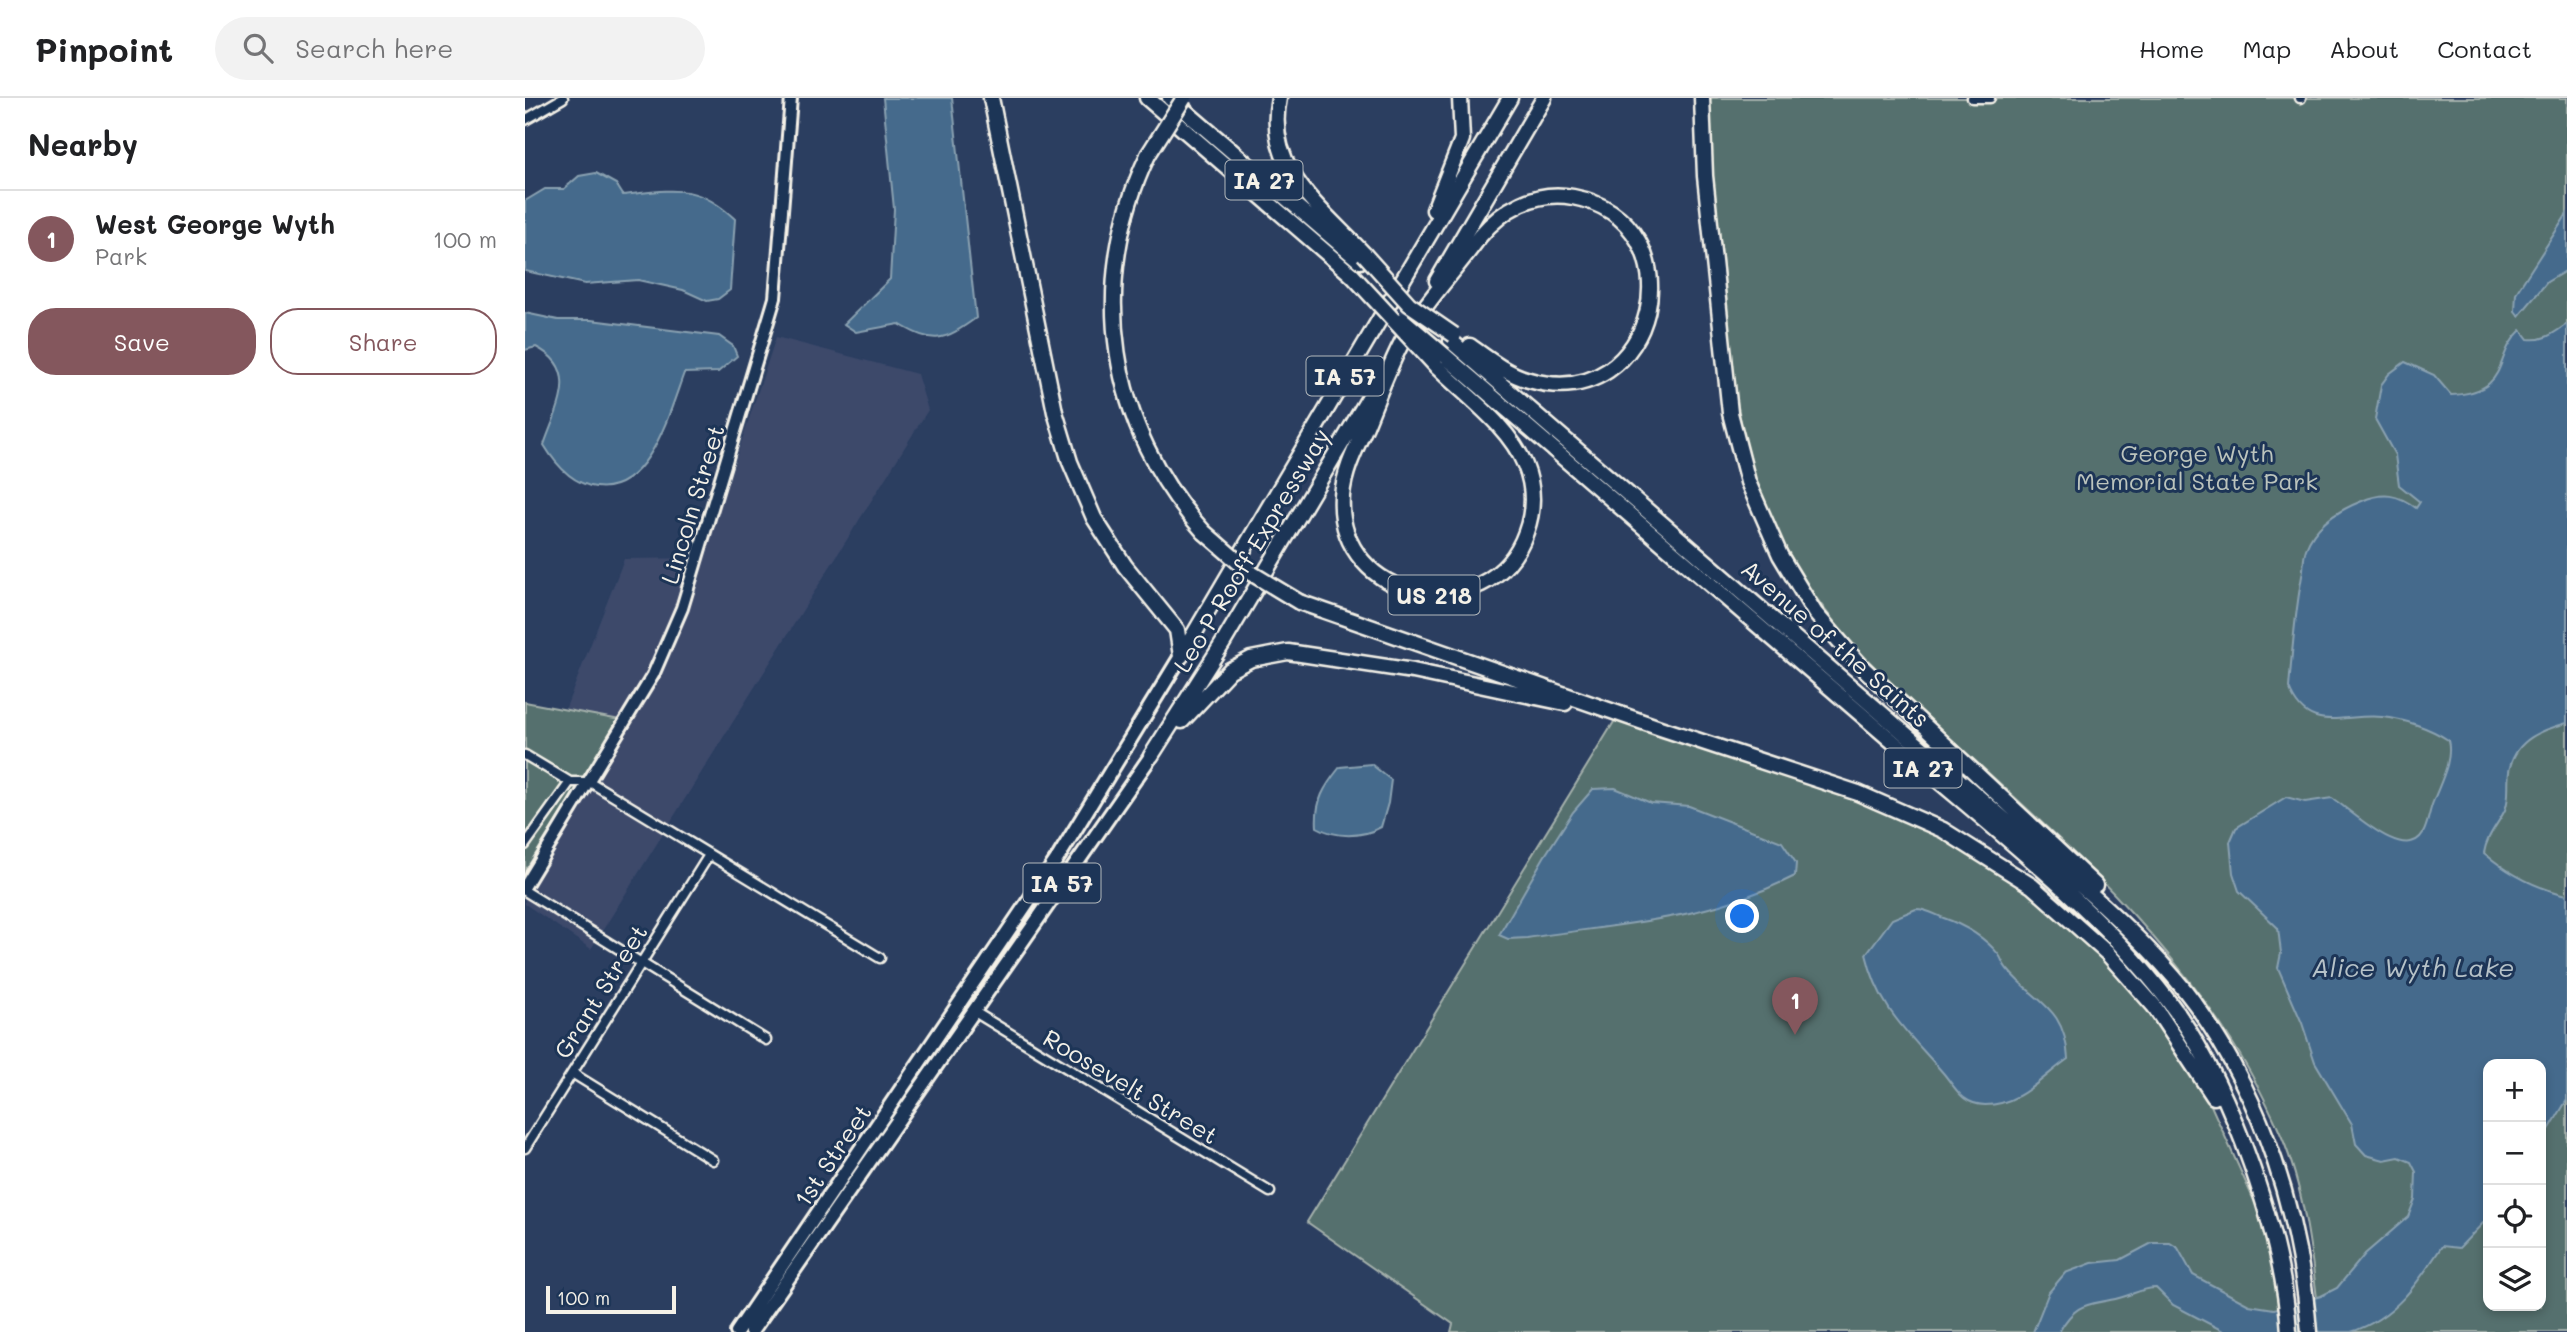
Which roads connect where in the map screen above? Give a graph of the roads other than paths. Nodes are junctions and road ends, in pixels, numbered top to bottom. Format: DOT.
graph roads {
  1 [pos="563,98"];
  2 [pos="790,98"];
  3 [pos="992,98"];
  4 [pos="1147,98"];
  5 [pos="1170,98"];
  6 [pos="1184,98"];
  7 [pos="1279,98"];
  8 [pos="1460,98"];
  9 [pos="1510,98"];
  10 [pos="1544,98"];
  11 [pos="1702,98"];
  12 [pos="1972,98"];
  13 [pos="1990,98"];
  14 [pos="525,120"];
  15 [pos="1362,257"];
  16 [pos="1407,270"];
  17 [pos="1404,338"];
  18 [pos="1453,338"];
  19 [pos="1440,361"];
  20 [pos="1181,656"];
  21 [pos="1660,728"];
  22 [pos="525,755"];
  23 [pos="1151,756"];
  24 [pos="570,782"];
  25 [pos="590,782"];
  26 [pos="525,845"];
  27 [pos="709,855"];
  28 [pos="525,888"];
  29 [pos="880,958"];
  30 [pos="640,963"];
  31 [pos="962,1002"];
  32 [pos="2196,1005"];
  33 [pos="973,1010"];
  34 [pos="766,1040"];
  35 [pos="572,1073"];
  36 [pos="2245,1146"];
  37 [pos="525,1148"];
  38 [pos="713,1160"];
  39 [pos="1270,1192"];
  40 [pos="737,1332"];
  41 [pos="751,1332"];
  42 [pos="2289,1332"];
  43 [pos="2309,1332"];
  1 -- 14 [label="street"];
  2 -- 25 [label="main road, Lincoln Street"];
  3 -- 20 [label="highway"];
  4 -- 19 [label="highway, Avenue of the Saints / IA 27, bridge"];
  5 -- 15 [label="highway, IA 27"];
  6 -- 21 [label="highway, bridge"];
  7 -- 15 [label="highway"];
  8 -- 16 [label="highway"];
  9 -- 16 [label="highway, Leo P Rooff Expressway / IA 57"];
  10 -- 17 [label="highway, Leo P Rooff Expressway / US 218"];
  11 -- 32 [label="highway"];
  12 -- 13 [label="street"];
  15 -- 18 [label="highway, Avenue of the Saints / IA 27, bridge"];
  16 -- 20 [label="highway, Leo P Rooff Expressway / IA 57"];
  17 -- 18 [label="highway"];
  17 -- 19 [label="highway, US 218"];
  17 -- 23 [label="highway, Leo P Rooff Expressway / IA 57"];
  18 -- 32 [label="highway, Avenue of the Saints / IA 27"];
  19 -- 36 [label="highway, Avenue of the Saints / IA 27"];
  20 -- 31 [label="main road, Leo P Rooff Expressway / IA 57"];
  21 -- 23 [label="highway"];
  21 -- 36 [label="highway"];
  22 -- 24 [label="street"];
  23 -- 33 [label="main road, Leo P Rooff Expressway / IA 57"];
  24 -- 25 [label="street"];
  24 -- 26 [label="street"];
  25 -- 27 [label="street"];
  25 -- 28 [label="main road, Lincoln Street"];
  27 -- 29 [label="street"];
  27 -- 30 [label="street, Grant Street"];
  28 -- 30 [label="street"];
  30 -- 34 [label="street"];
  30 -- 35 [label="street, Grant Street"];
  31 -- 40 [label="main road, 1st Street"];
  32 -- 43 [label="highway, Avenue of the Saints / IA 27"];
  33 -- 39 [label="street, Roosevelt Street"];
  33 -- 41 [label="main road, 1st Street"];
  35 -- 37 [label="street, Grant Street"];
  35 -- 38 [label="street"];
  36 -- 42 [label="highway, Avenue of the Saints / IA 27"];
}
